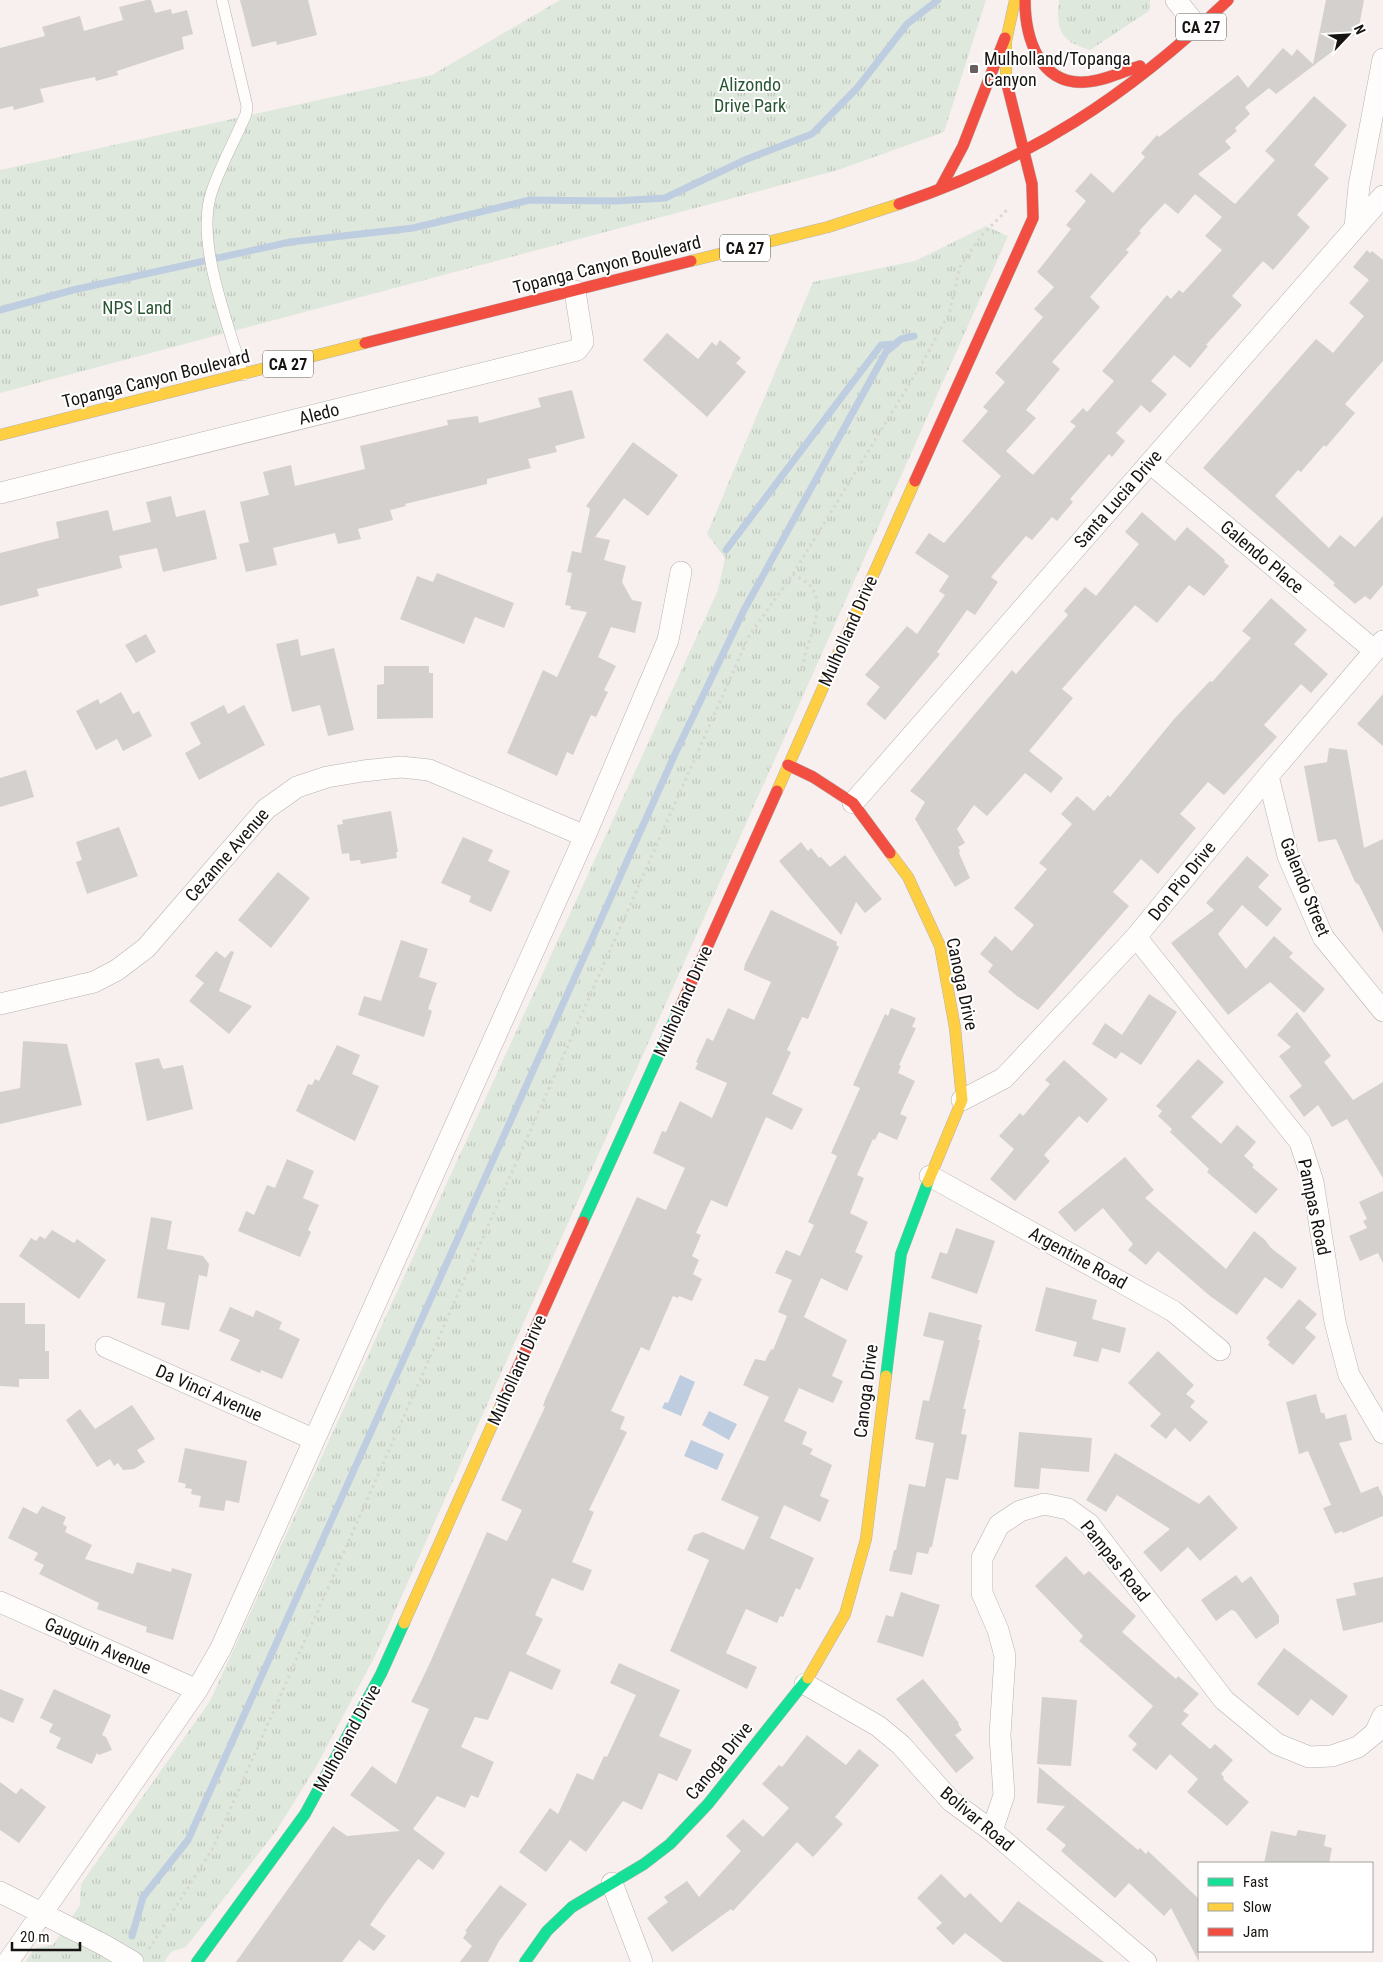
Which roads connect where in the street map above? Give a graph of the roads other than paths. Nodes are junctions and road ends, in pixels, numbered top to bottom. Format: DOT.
graph roads {
  1 [pos="222,0"];
  2 [pos="1015,0"];
  3 [pos="1025,0"];
  4 [pos="1176,0"];
  5 [pos="1228,0"];
  6 [pos="1199,30"];
  7 [pos="1005,38"];
  8 [pos="1171,52"];
  9 [pos="1383,59"];
  10 [pos="1025,151"];
  11 [pos="940,189"];
  12 [pos="1383,196"];
  13 [pos="1354,227"];
  14 [pos="575,291"];
  15 [pos="244,375"];
  16 [pos="0,436"];
  17 [pos="1150,463"];
  18 [pos="0,493"];
  19 [pos="681,572"];
  20 [pos="1379,646"];
  21 [pos="788,765"];
  22 [pos="1268,776"];
  23 [pos="852,802"];
  24 [pos="584,836"];
  25 [pos="1136,937"];
  26 [pos="0,1004"];
  27 [pos="1383,1011"];
  28 [pos="962,1100"];
  29 [pos="930,1176"];
  30 [pos="106,1347"];
  31 [pos="1220,1350"];
  32 [pos="1383,1433"];
  33 [pos="313,1439"];
  34 [pos="0,1602"];
  35 [pos="805,1684"];
  36 [pos="197,1690"];
  37 [pos="1383,1716"];
  38 [pos="992,1832"];
  39 [pos="612,1883"];
  40 [pos="0,1892"];
  41 [pos="44,1914"];
  42 [pos="139,1958"];
  43 [pos="8,1962"];
  44 [pos="197,1962"];
  45 [pos="525,1962"];
  46 [pos="642,1962"];
  47 [pos="1146,1962"];
  1 -- 15 [label="lane"];
  2 -- 7 [label="main road, Mulholland Drive"];
  3 -- 8 [label="main road"];
  4 -- 6 [label="street"];
  5 -- 6 [label="main road, Topanga Canyon Boulevard / CA 27"];
  6 -- 8 [label="main road, Topanga Canyon Boulevard / CA 27"];
  7 -- 10 [label="main road, Mulholland Drive"];
  7 -- 11 [label="main road"];
  8 -- 10 [label="main road, Topanga Canyon Boulevard / CA 27"];
  9 -- 13 [label="street"];
  10 -- 11 [label="main road, Topanga Canyon Boulevard / CA 27"];
  10 -- 21 [label="main road, Mulholland Drive"];
  11 -- 14 [label="main road, Topanga Canyon Boulevard / CA 27"];
  12 -- 13 [label="street, Santa Lucia Drive"];
  13 -- 17 [label="street, Santa Lucia Drive"];
  14 -- 15 [label="main road, Topanga Canyon Boulevard / CA 27"];
  14 -- 18 [label="street, Aledo"];
  15 -- 16 [label="main road, Topanga Canyon Boulevard / CA 27"];
  17 -- 20 [label="street, Galendo Place"];
  17 -- 23 [label="street, Santa Lucia Drive"];
  19 -- 24 [label="street"];
  20 -- 22 [label="street, Don Pio Drive"];
  21 -- 23 [label="main road, Canoga Drive"];
  21 -- 44 [label="main road, Mulholland Drive"];
  22 -- 25 [label="street, Don Pio Drive"];
  22 -- 27 [label="street, Galendo Street"];
  23 -- 28 [label="main road, Canoga Drive"];
  24 -- 26 [label="street, Cezanne Avenue"];
  24 -- 33 [label="street"];
  25 -- 28 [label="street, Don Pio Drive"];
  25 -- 32 [label="street, Pampas Road"];
  28 -- 29 [label="main road, Canoga Drive"];
  29 -- 31 [label="street, Argentine Road"];
  29 -- 35 [label="main road, Canoga Drive"];
  30 -- 33 [label="street, Da Vinci Avenue"];
  33 -- 36 [label="street"];
  34 -- 36 [label="street, Gauguin Avenue"];
  35 -- 38 [label="street, Bolivar Road"];
  35 -- 39 [label="main road, Canoga Drive"];
  36 -- 41 [label="street"];
  37 -- 38 [label="street, Pampas Road"];
  38 -- 47 [label="street, Bolivar Road"];
  39 -- 45 [label="main road, Canoga Drive"];
  39 -- 46 [label="street"];
  40 -- 41 [label="street"];
  41 -- 42 [label="street"];
  41 -- 43 [label="street"];
}
